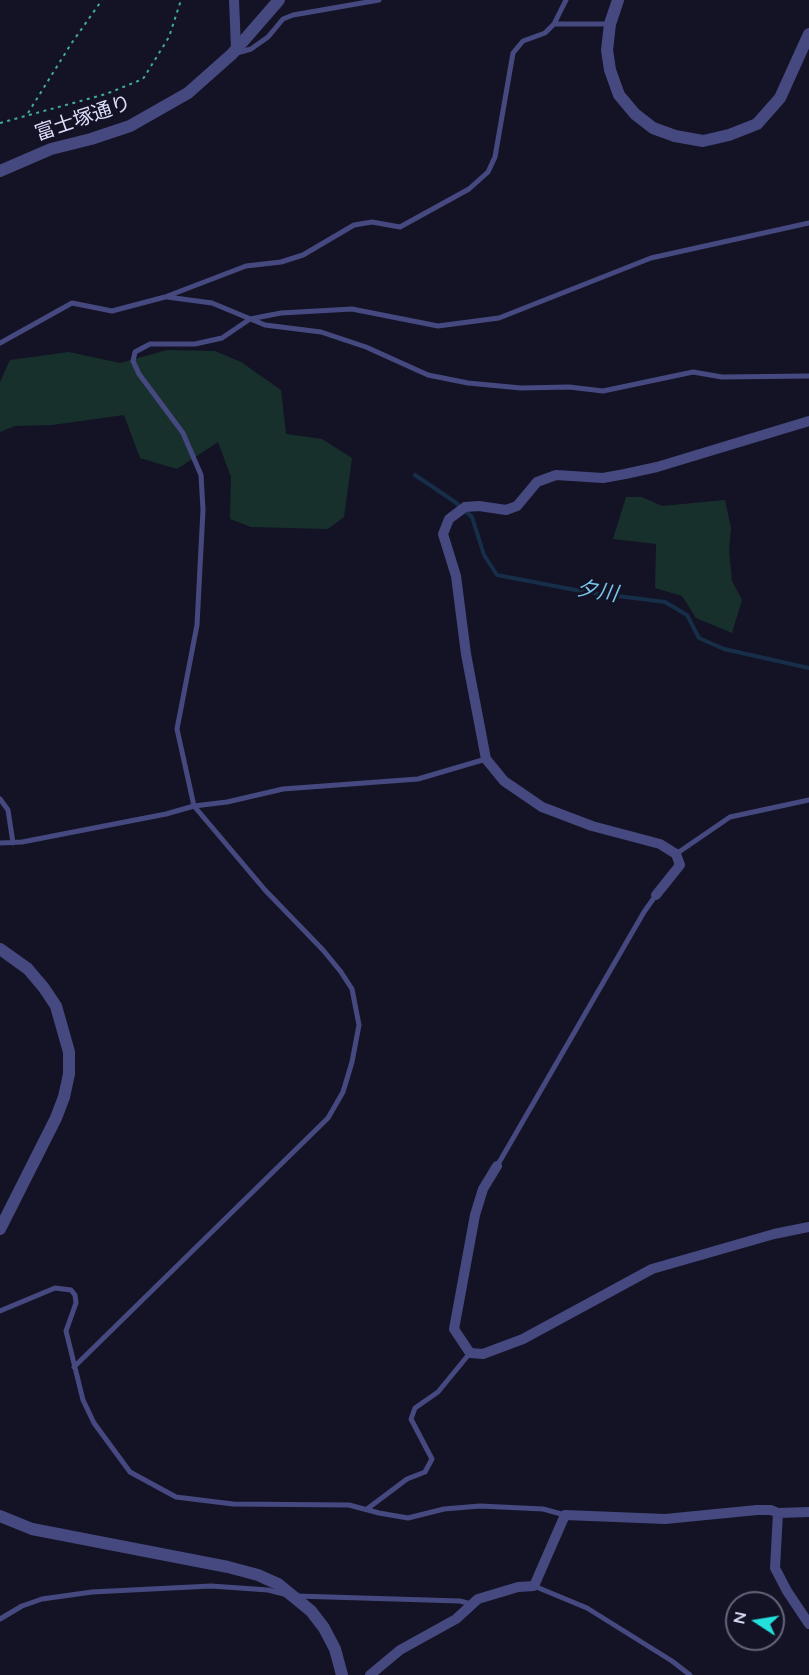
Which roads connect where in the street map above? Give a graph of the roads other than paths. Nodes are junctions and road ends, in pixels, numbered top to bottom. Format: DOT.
graph roads {
  1 [pos="234,0"];
  2 [pos="279,0"];
  3 [pos="379,0"];
  4 [pos="566,0"];
  5 [pos="618,0"];
  6 [pos="554,24"];
  7 [pos="610,24"];
  8 [pos="809,34"];
  9 [pos="234,51"];
  10 [pos="0,171"];
  11 [pos="809,223"];
  12 [pos="165,297"];
  13 [pos="250,319"];
  14 [pos="0,343"];
  15 [pos="809,376"];
  16 [pos="809,421"];
  17 [pos="486,759"];
  18 [pos="0,799"];
  19 [pos="809,800"];
  20 [pos="194,806"];
  21 [pos="0,843"];
  22 [pos="13,843"];
  23 [pos="676,854"];
  24 [pos="657,896"];
  25 [pos="0,949"];
  26 [pos="497,1166"];
  27 [pos="809,1227"];
  28 [pos="0,1229"];
  29 [pos="0,1311"];
  30 [pos="470,1353"];
  31 [pos="74,1366"];
  32 [pos="367,1509"];
  33 [pos="809,1512"];
  34 [pos="778,1513"];
  35 [pos="565,1515"];
  36 [pos="0,1516"];
  37 [pos="534,1586"];
  38 [pos="296,1596"];
  39 [pos="471,1604"];
  40 [pos="0,1619"];
  41 [pos="809,1624"];
  42 [pos="342,1675"];
  43 [pos="370,1675"];
  44 [pos="690,1675"];
  1 -- 9 [label="street"];
  2 -- 9 [label="street, 富士塚通り"];
  3 -- 9 [label="lane"];
  4 -- 6 [label="lane"];
  5 -- 7 [label="street"];
  6 -- 7 [label="lane"];
  6 -- 12 [label="lane"];
  7 -- 8 [label="street"];
  9 -- 10 [label="street, 富士塚通り"];
  11 -- 13 [label="lane"];
  12 -- 13 [label="lane"];
  12 -- 14 [label="lane"];
  13 -- 15 [label="lane"];
  13 -- 20 [label="lane"];
  16 -- 17 [label="street"];
  17 -- 20 [label="lane"];
  17 -- 23 [label="street"];
  18 -- 22 [label="lane"];
  19 -- 23 [label="lane"];
  20 -- 22 [label="lane"];
  20 -- 31 [label="lane"];
  21 -- 22 [label="lane"];
  23 -- 24 [label="street"];
  24 -- 26 [label="lane"];
  25 -- 28 [label="street"];
  26 -- 30 [label="street"];
  27 -- 30 [label="street"];
  29 -- 31 [label="lane"];
  30 -- 32 [label="lane"];
  31 -- 32 [label="lane"];
  32 -- 35 [label="lane"];
  33 -- 34 [label="street"];
  34 -- 35 [label="street"];
  34 -- 41 [label="street"];
  35 -- 37 [label="street"];
  36 -- 38 [label="street"];
  37 -- 39 [label="street"];
  37 -- 44 [label="lane"];
  38 -- 39 [label="lane"];
  38 -- 40 [label="lane"];
  38 -- 42 [label="street"];
  39 -- 43 [label="street"];
}
